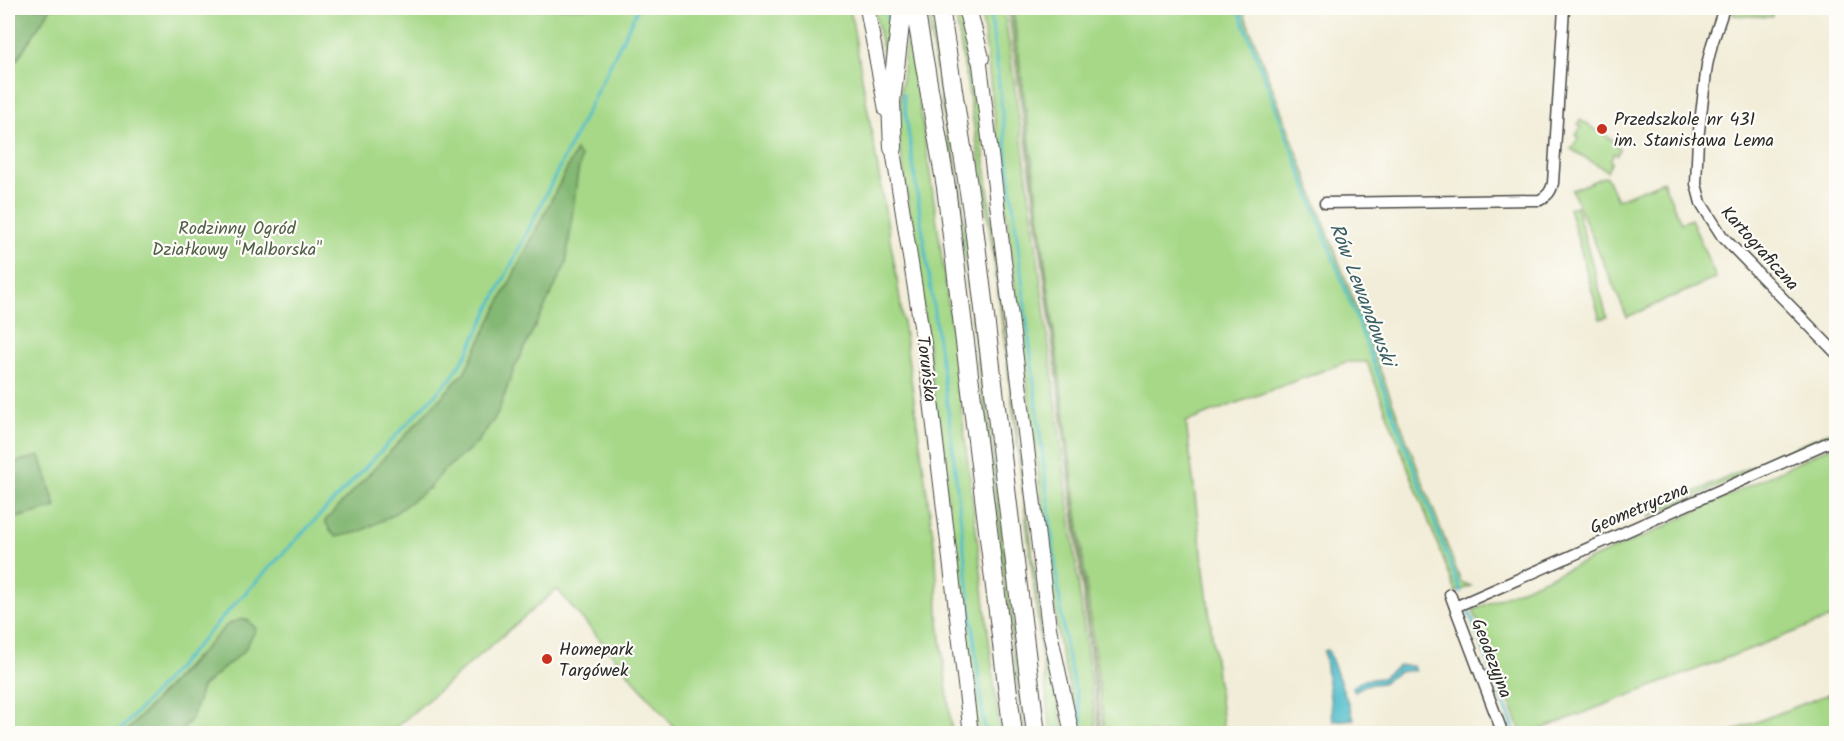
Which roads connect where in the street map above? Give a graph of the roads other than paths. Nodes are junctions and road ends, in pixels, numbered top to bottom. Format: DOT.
graph roads {
  1 [pos="867,8"];
  2 [pos="902,8"];
  3 [pos="915,8"];
  4 [pos="940,8"];
  5 [pos="967,8"];
  6 [pos="974,8"];
  7 [pos="1564,8"];
  8 [pos="1724,8"];
  9 [pos="980,58"];
  10 [pos="893,148"];
  11 [pos="1325,203"];
  12 [pos="1836,353"];
  13 [pos="1836,439"];
  14 [pos="1450,594"];
  15 [pos="1455,607"];
  16 [pos="971,734"];
  17 [pos="1013,734"];
  18 [pos="1036,734"];
  19 [pos="1072,734"];
  20 [pos="1503,734"];
  1 -- 10 [label="main road, Toruńska"];
  2 -- 10 [label="highway"];
  3 -- 17 [label="highway"];
  4 -- 18 [label="highway"];
  5 -- 9 [label="highway"];
  6 -- 9 [label="main road"];
  7 -- 11 [label="street"];
  8 -- 12 [label="street, Kartograficzna"];
  9 -- 19 [label="main road"];
  10 -- 16 [label="main road, Toruńska"];
  13 -- 15 [label="street, Geometryczna"];
  14 -- 15 [label="street, Geodezyjna"];
  15 -- 20 [label="street, Geodezyjna"];
}
